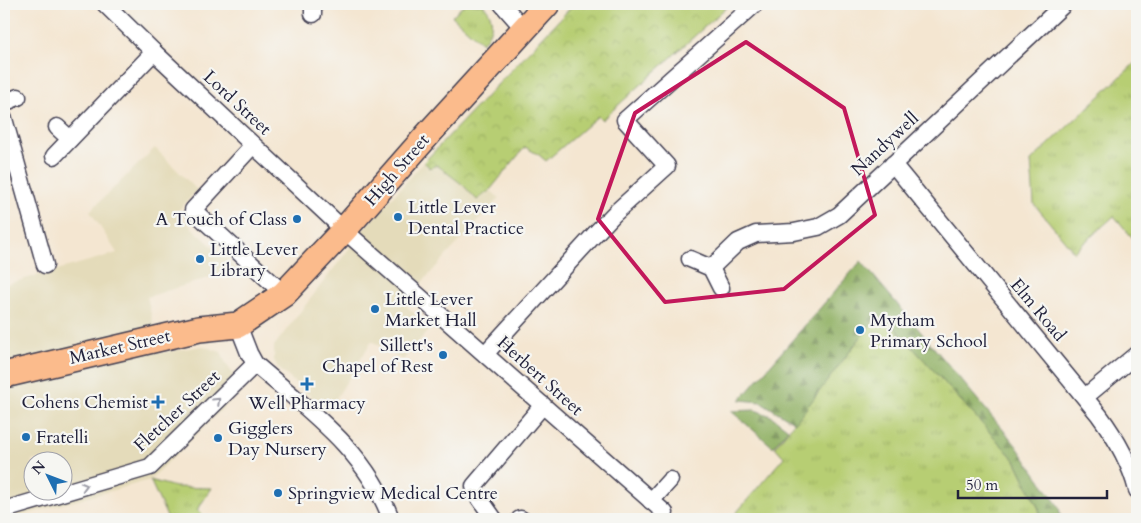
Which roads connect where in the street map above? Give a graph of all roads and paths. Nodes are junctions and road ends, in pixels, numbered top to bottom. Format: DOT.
graph roads {
  1 [pos="105,4"];
  2 [pos="502,4"];
  3 [pos="547,4"];
  4 [pos="755,4"];
  5 [pos="1064,4"];
  6 [pos="524,29"];
  7 [pos="154,52"];
  8 [pos="4,118"];
  9 [pos="57,127"];
  10 [pos="70,139"];
  11 [pos="253,145"];
  12 [pos="54,156"];
  13 [pos="893,164"];
  14 [pos="344,230"];
  15 [pos="690,259"];
  16 [pos="45,265"];
  17 [pos="711,268"];
  18 [pos="720,288"];
  19 [pos="284,294"];
  20 [pos="238,326"];
  21 [pos="485,354"];
  22 [pos="1137,354"];
  23 [pos="255,364"];
  24 [pos="4,375"];
  25 [pos="1085,397"];
  26 [pos="543,405"];
  27 [pos="670,480"];
  28 [pos="1137,490"];
  29 [pos="651,501"];
  30 [pos="4,510"];
  31 [pos="665,513"];
  32 [pos="391,519"];
  33 [pos="494,519"];
  1 -- 7 [label="street, Lord Street"];
  2 -- 6 [label="street"];
  3 -- 6 [label="main road, High Street"];
  4 -- 21 [label="street"];
  5 -- 13 [label="street, Nandywell"];
  6 -- 14 [label="main road, High Street"];
  7 -- 10 [label="street"];
  7 -- 11 [label="street, Lord Street"];
  8 -- 16 [label="street"];
  9 -- 10 [label="street"];
  10 -- 12 [label="street"];
  11 -- 14 [label="street, Lord Street"];
  11 -- 19 [label="street"];
  13 -- 17 [label="street, Nandywell"];
  13 -- 25 [label="street, Elm Road"];
  14 -- 19 [label="main road, High Street"];
  14 -- 21 [label="street, Herbert Street"];
  15 -- 17 [label="street"];
  17 -- 18 [label="street"];
  19 -- 20 [label="main road, High Street"];
  20 -- 23 [label="street"];
  20 -- 24 [label="main road, Market Street"];
  21 -- 26 [label="street, Herbert Street"];
  22 -- 25 [label="street"];
  30 -- 23 [label="street, Fletcher Street, one-way"];
  23 -- 32 [label="street"];
  25 -- 28 [label="street, Elm Road"];
  26 -- 29 [label="street, Herbert Street"];
  26 -- 33 [label="street"];
  27 -- 29 [label="street"];
  29 -- 31 [label="street, Herbert Street"];
}
